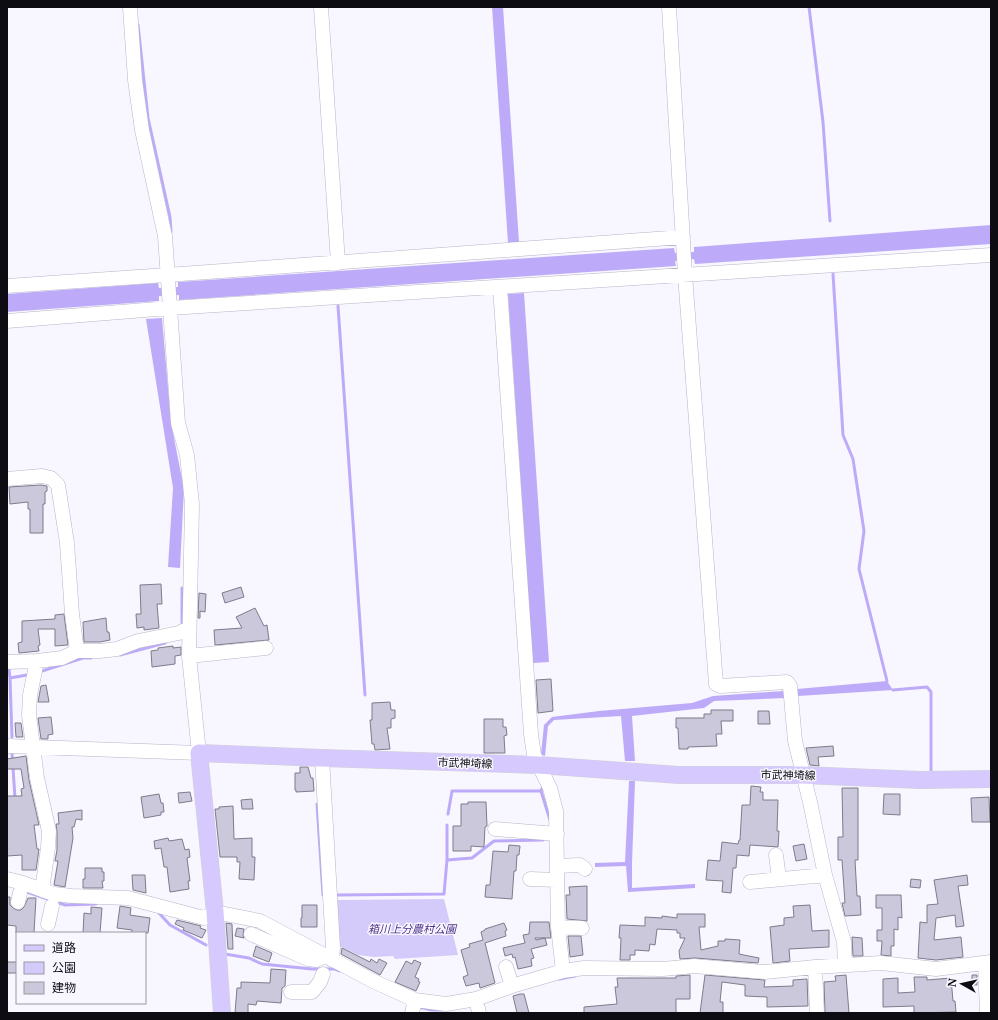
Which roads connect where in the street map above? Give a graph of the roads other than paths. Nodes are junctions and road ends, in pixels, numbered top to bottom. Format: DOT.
graph roads {
  1 [pos="130,7"];
  2 [pos="321,7"];
  3 [pos="669,7"];
  4 [pos="684,237"];
  5 [pos="991,255"];
  6 [pos="338,263"];
  7 [pos="685,275"];
  8 [pos="7,286"];
  9 [pos="500,287"];
  10 [pos="169,292"];
  11 [pos="7,321"];
  12 [pos="7,479"];
  13 [pos="189,628"];
  14 [pos="266,648"];
  15 [pos="78,651"];
  16 [pos="190,656"];
  17 [pos="37,661"];
  18 [pos="7,662"];
  19 [pos="7,746"];
  20 [pos="34,747"];
  21 [pos="199,752"];
  22 [pos="322,758"];
  23 [pos="538,765"];
  24 [pos="803,775"];
  25 [pos="991,779"];
  26 [pos="495,829"];
  27 [pos="557,834"];
  28 [pos="776,855"];
  29 [pos="585,869"];
  30 [pos="557,873"];
  31 [pos="825,875"];
  32 [pos="7,878"];
  33 [pos="530,879"];
  34 [pos="779,879"];
  35 [pos="750,882"];
  36 [pos="42,890"];
  37 [pos="52,906"];
  38 [pos="215,912"];
  39 [pos="48,924"];
  40 [pos="558,928"];
  41 [pos="582,928"];
  42 [pos="252,934"];
  43 [pos="325,963"];
  44 [pos="845,965"];
  45 [pos="987,965"];
  46 [pos="506,967"];
  47 [pos="563,971"];
  48 [pos="815,971"];
  49 [pos="512,986"];
  50 [pos="291,992"];
  51 [pos="414,1007"];
  52 [pos="222,1013"];
  53 [pos="817,1013"];
  54 [pos="987,1013"];
  1 -- 10 [label="street"];
  2 -- 6 [label="street"];
  3 -- 4 [label="street"];
  4 -- 6 [label="street"];
  4 -- 7 [label="street"];
  5 -- 7 [label="street"];
  6 -- 10 [label="street"];
  7 -- 9 [label="street"];
  7 -- 24 [label="street"];
  8 -- 10 [label="street"];
  9 -- 10 [label="street"];
  9 -- 23 [label="street"];
  10 -- 11 [label="street"];
  10 -- 13 [label="street"];
  12 -- 15 [label="street"];
  13 -- 15 [label="street"];
  13 -- 16 [label="street"];
  14 -- 16 [label="street"];
  15 -- 17 [label="street"];
  16 -- 21 [label="street"];
  17 -- 18 [label="street"];
  17 -- 20 [label="street"];
  19 -- 20 [label="street"];
  20 -- 21 [label="street"];
  20 -- 36 [label="street"];
  21 -- 22 [label="main road, 市武神埼線"];
  21 -- 38 [label="main road"];
  22 -- 23 [label="main road, 市武神埼線"];
  22 -- 43 [label="street"];
  23 -- 24 [label="main road, 市武神埼線"];
  23 -- 27 [label="street"];
  24 -- 25 [label="main road, 市武神埼線"];
  24 -- 31 [label="street"];
  26 -- 27 [label="street"];
  27 -- 30 [label="street"];
  28 -- 34 [label="street"];
  29 -- 30 [label="street"];
  30 -- 33 [label="street"];
  30 -- 40 [label="street"];
  31 -- 34 [label="street"];
  31 -- 44 [label="street"];
  32 -- 36 [label="street"];
  34 -- 35 [label="street"];
  36 -- 38 [label="street"];
  37 -- 39 [label="street"];
  38 -- 43 [label="street"];
  38 -- 52 [label="main road"];
  40 -- 41 [label="street"];
  40 -- 47 [label="street"];
  42 -- 43 [label="street"];
  43 -- 50 [label="street"];
  43 -- 51 [label="street"];
  44 -- 45 [label="street"];
  44 -- 48 [label="street"];
  45 -- 54 [label="street"];
  46 -- 49 [label="street"];
  47 -- 48 [label="street"];
  47 -- 49 [label="street"];
  48 -- 53 [label="street"];
  49 -- 51 [label="street"];
}
